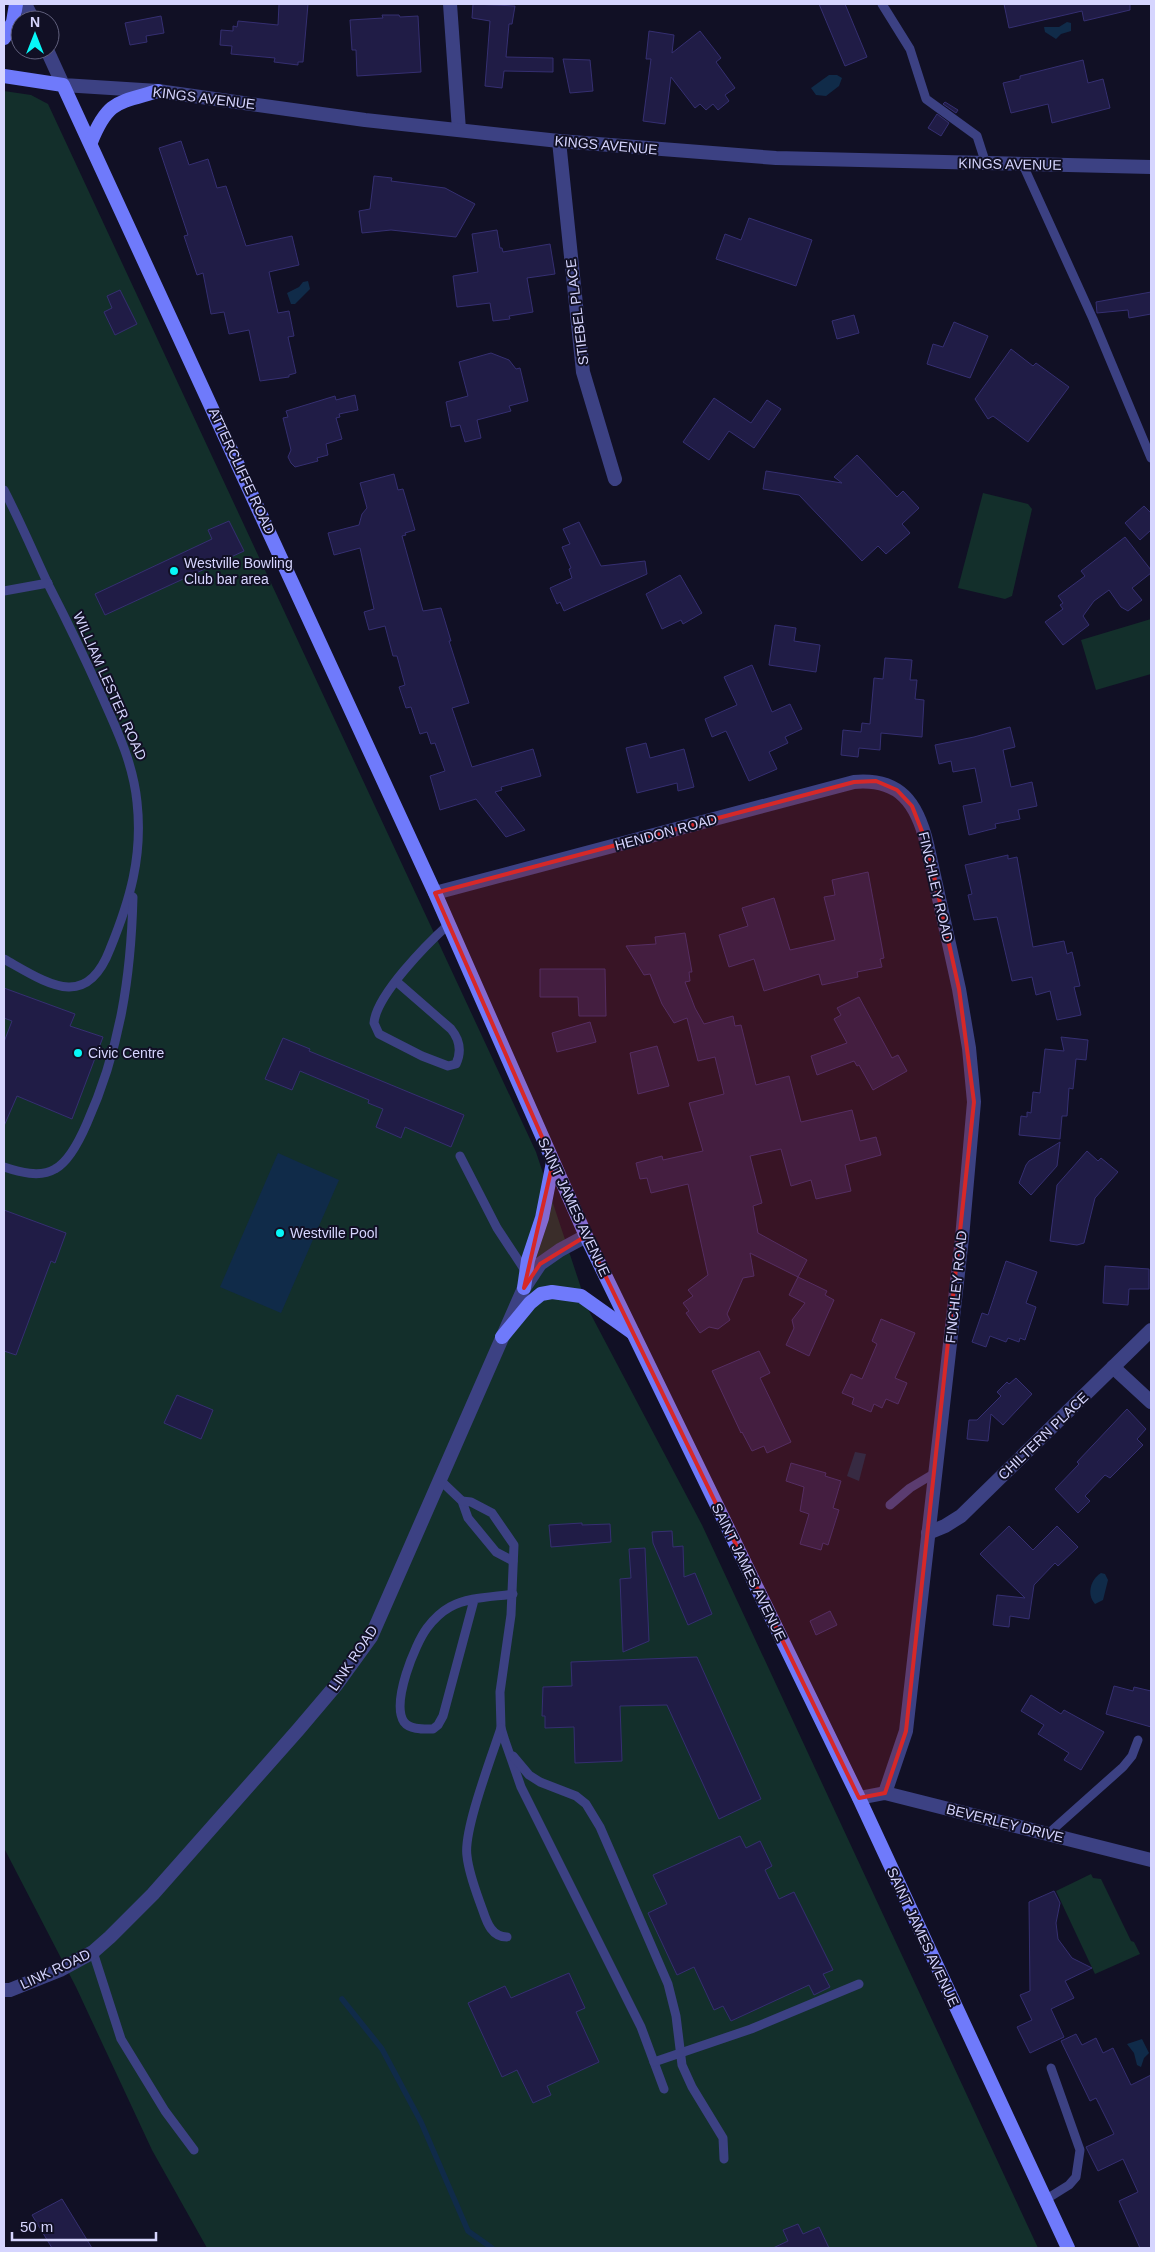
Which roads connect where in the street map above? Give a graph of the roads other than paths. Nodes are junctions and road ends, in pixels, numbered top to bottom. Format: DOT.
graph roads {
  1 [pos="16,4"];
  2 [pos="450,4"];
  3 [pos="882,4"];
  4 [pos="4,38"];
  5 [pos="52,60"];
  6 [pos="4,76"];
  7 [pos="27,80"];
  8 [pos="63,85"];
  9 [pos="4,88"];
  10 [pos="158,91"];
  11 [pos="459,130"];
  12 [pos="559,141"];
  13 [pos="91,142"];
  14 [pos="986,164"];
  15 [pos="1023,165"];
  16 [pos="1151,167"];
  17 [pos="1151,458"];
  18 [pos="615,479"];
  19 [pos="4,490"];
  20 [pos="48,583"];
  21 [pos="4,591"];
  22 [pos="897,790"];
  23 [pos="133,887"];
  24 [pos="435,893"];
  25 [pos="449,924"];
  26 [pos="4,959"];
  27 [pos="396,982"];
  28 [pos="460,1156"];
  29 [pos="553,1162"];
  30 [pos="4,1167"];
  31 [pos="586,1236"];
  32 [pos="526,1272"];
  33 [pos="524,1288"];
  34 [pos="1151,1330"];
  35 [pos="633,1333"];
  36 [pos="502,1337"];
  37 [pos="1113,1367"];
  38 [pos="1151,1402"];
  39 [pos="935,1473"];
  40 [pos="440,1480"];
  41 [pos="462,1501"];
  42 [pos="890,1505"];
  43 [pos="928,1533"];
  44 [pos="513,1561"];
  45 [pos="513,1594"];
  46 [pos="474,1600"];
  47 [pos="501,1728"];
  48 [pos="1138,1740"];
  49 [pos="510,1752"];
  50 [pos="884,1793"];
  51 [pos="859,1798"];
  52 [pos="1048,1833"];
  53 [pos="1151,1860"];
  54 [pos="507,1937"];
  55 [pos="93,1952"];
  56 [pos="859,1984"];
  57 [pos="4,1990"];
  58 [pos="679,2054"];
  59 [pos="654,2062"];
  60 [pos="1051,2068"];
  61 [pos="664,2088"];
  62 [pos="194,2150"];
  63 [pos="724,2159"];
  64 [pos="1046,2200"];
  65 [pos="1068,2248"];
  1 -- 4 [label="main road"];
  2 -- 11 [label="street"];
  3 -- 14 [label="lane"];
  5 -- 8 [label="street, ATTERCLIFFE ROAD"];
  6 -- 7 [label="main road"];
  7 -- 8 [label="main road"];
  7 -- 9 [label="main road"];
  8 -- 10 [label="street, KINGS AVENUE"];
  8 -- 13 [label="main road, ATTERCLIFFE ROAD"];
  10 -- 11 [label="street, KINGS AVENUE"];
  10 -- 13 [label="main road"];
  11 -- 12 [label="street, KINGS AVENUE"];
  12 -- 14 [label="street, KINGS AVENUE"];
  12 -- 18 [label="street, STIEBEL PLACE"];
  13 -- 24 [label="main road, ATTERCLIFFE ROAD"];
  14 -- 15 [label="street, KINGS AVENUE"];
  15 -- 16 [label="street, KINGS AVENUE"];
  15 -- 17 [label="lane"];
  19 -- 20 [label="lane, WILLIAM LESTER ROAD"];
  20 -- 21 [label="lane"];
  20 -- 23 [label="lane, WILLIAM LESTER ROAD"];
  22 -- 24 [label="street, HENDON ROAD"];
  22 -- 39 [label="street, FINCHLEY ROAD"];
  23 -- 26 [label="lane, WILLIAM LESTER ROAD"];
  23 -- 30 [label="lane"];
  24 -- 25 [label="main road, SAINT JAMES AVENUE"];
  25 -- 27 [label="lane"];
  25 -- 29 [label="main road, SAINT JAMES AVENUE"];
  27 -- 27 [label="lane"];
  28 -- 32 [label="lane"];
  29 -- 31 [label="main road, SAINT JAMES AVENUE"];
  29 -- 32 [label="main road"];
  31 -- 33 [label="street, LINK ROAD"];
  31 -- 35 [label="main road, SAINT JAMES AVENUE"];
  32 -- 33 [label="main road"];
  33 -- 36 [label="street, LINK ROAD"];
  34 -- 37 [label="street, CHILTERN PLACE"];
  35 -- 36 [label="main road"];
  35 -- 51 [label="main road, SAINT JAMES AVENUE"];
  36 -- 40 [label="street, LINK ROAD"];
  37 -- 38 [label="street"];
  37 -- 43 [label="street, CHILTERN PLACE"];
  39 -- 42 [label="lane"];
  39 -- 43 [label="street, FINCHLEY ROAD"];
  40 -- 41 [label="lane"];
  40 -- 55 [label="street, LINK ROAD"];
  41 -- 44 [label="lane"];
  41 -- 44 [label="lane"];
  43 -- 50 [label="street, FINCHLEY ROAD"];
  44 -- 45 [label="lane"];
  45 -- 46 [label="lane"];
  45 -- 47 [label="lane"];
  46 -- 46 [label="lane"];
  47 -- 49 [label="lane"];
  47 -- 54 [label="lane"];
  48 -- 52 [label="lane"];
  49 -- 58 [label="lane"];
  49 -- 59 [label="lane"];
  50 -- 51 [label="street, BEVERLEY DRIVE"];
  50 -- 52 [label="street, BEVERLEY DRIVE"];
  51 -- 64 [label="main road, SAINT JAMES AVENUE"];
  52 -- 53 [label="street, BEVERLEY DRIVE"];
  55 -- 57 [label="street, LINK ROAD"];
  55 -- 62 [label="lane"];
  56 -- 58 [label="lane"];
  58 -- 59 [label="lane"];
  58 -- 63 [label="lane"];
  59 -- 61 [label="lane"];
  60 -- 64 [label="lane"];
  64 -- 65 [label="main road, SAINT JAMES AVENUE"];
}
